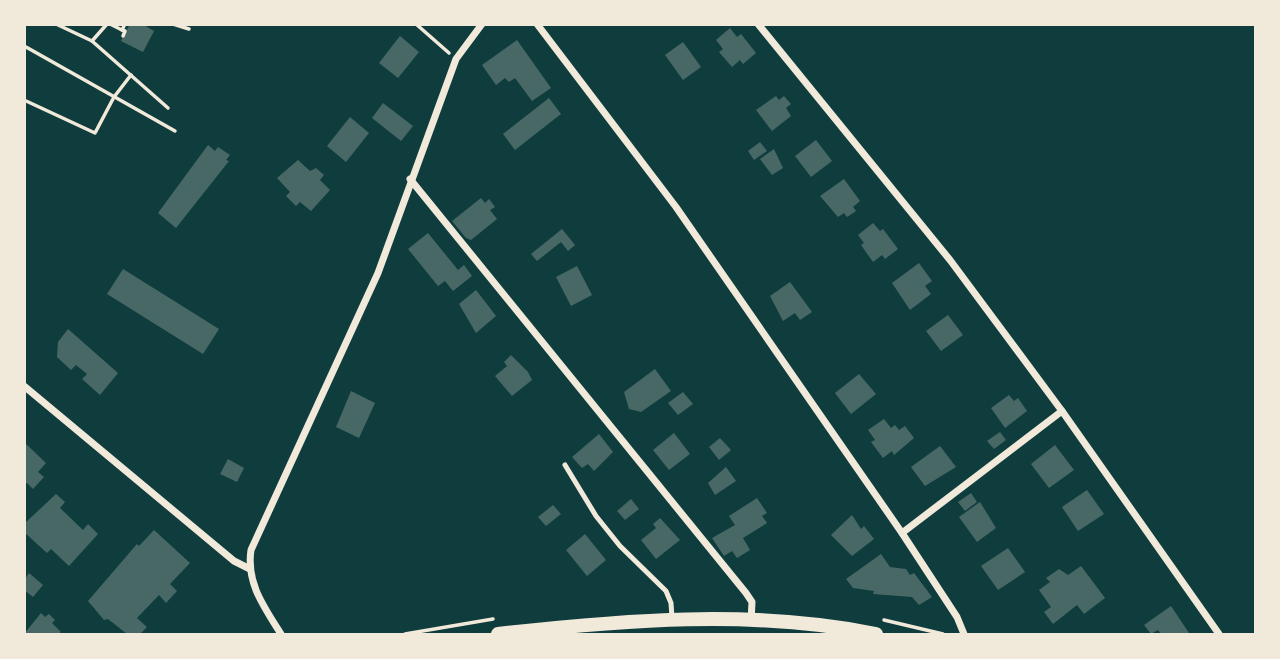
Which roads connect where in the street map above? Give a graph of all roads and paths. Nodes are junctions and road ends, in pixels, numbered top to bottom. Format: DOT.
graph roads {
  1 [pos="56,24"];
  2 [pos="108,24"];
  3 [pos="173,24"];
  4 [pos="416,24"];
  5 [pos="482,24"];
  6 [pos="537,24"];
  7 [pos="758,24"];
  8 [pos="123,28"];
  9 [pos="189,29"];
  10 [pos="123,36"];
  11 [pos="92,41"];
  12 [pos="24,49"];
  13 [pos="456,59"];
  14 [pos="131,75"];
  15 [pos="114,97"];
  16 [pos="24,100"];
  17 [pos="168,108"];
  18 [pos="175,131"];
  19 [pos="410,179"];
  20 [pos="24,386"];
  21 [pos="1062,411"];
  22 [pos="565,465"];
  23 [pos="902,533"];
  24 [pos="248,568"];
  25 [pos="673,621"];
  26 [pos="751,622"];
  27 [pos="281,635"];
  28 [pos="498,635"];
  29 [pos="876,635"];
  30 [pos="964,635"];
  31 [pos="1219,635"];
  1 -- 11 [label="path"];
  2 -- 8 [label="path"];
  2 -- 11 [label="path"];
  3 -- 9 [label="path"];
  4 -- 13 [label="path"];
  5 -- 13 [label="street"];
  6 -- 23 [label="street"];
  7 -- 21 [label="street"];
  8 -- 10 [label="path"];
  11 -- 14 [label="path"];
  12 -- 15 [label="path"];
  13 -- 19 [label="street"];
  14 -- 15 [label="path"];
  14 -- 17 [label="path"];
  15 -- 16 [label="path"];
  15 -- 18 [label="path"];
  19 -- 24 [label="street"];
  19 -- 26 [label="street"];
  20 -- 24 [label="street"];
  21 -- 23 [label="street"];
  21 -- 31 [label="street"];
  22 -- 25 [label="lane"];
  23 -- 30 [label="street"];
  24 -- 27 [label="street"];
  25 -- 26 [label="main road"];
  25 -- 28 [label="main road"];
  26 -- 29 [label="main road"];
}
